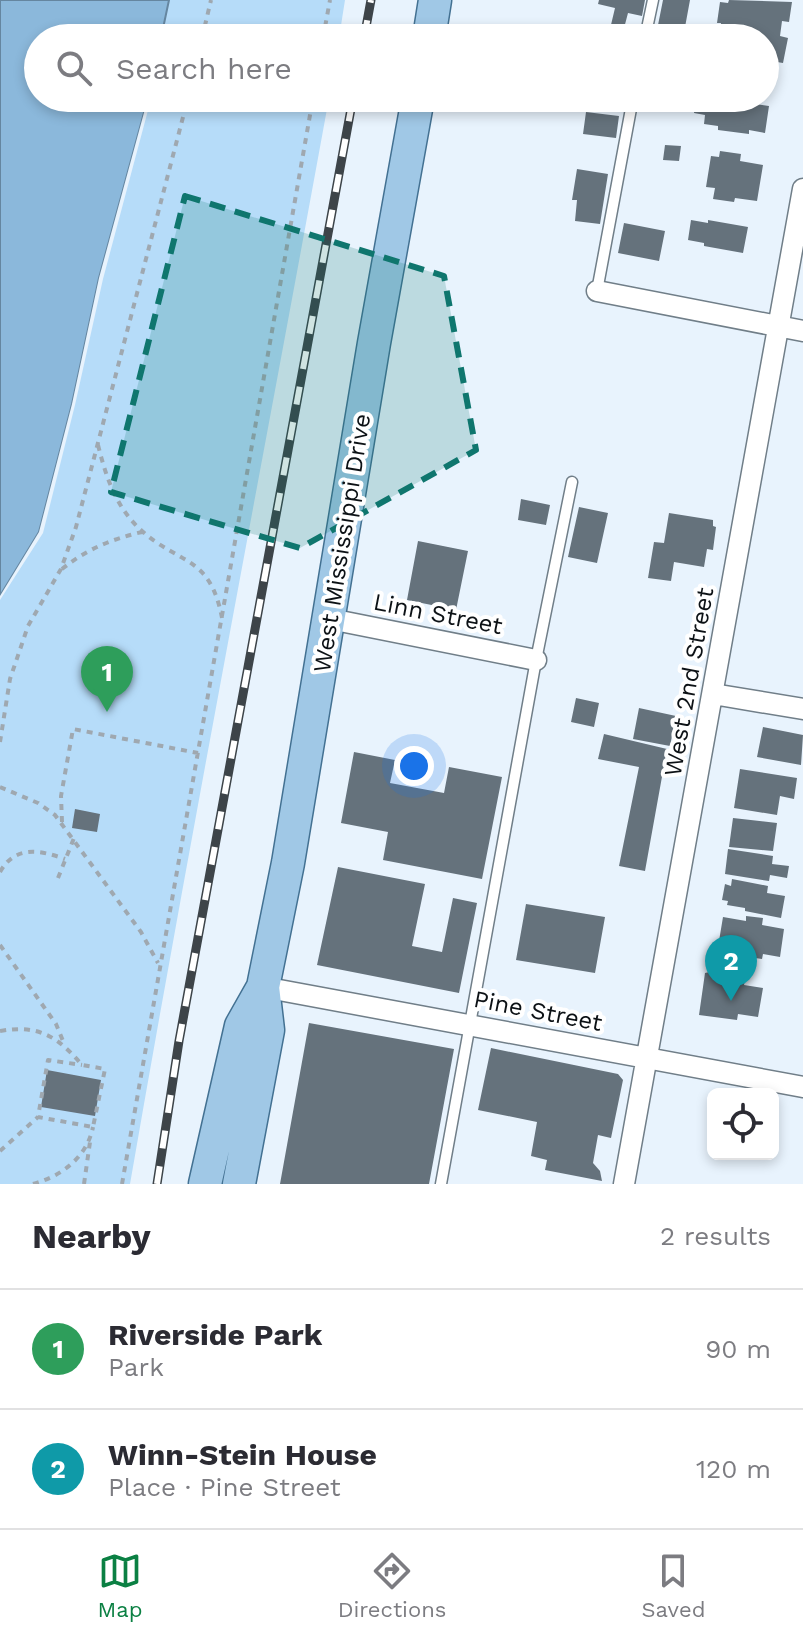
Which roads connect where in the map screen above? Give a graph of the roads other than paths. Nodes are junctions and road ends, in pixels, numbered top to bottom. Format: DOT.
graph roads {
  1 [pos="435,0"];
  2 [pos="653,0"];
  3 [pos="431,24"];
  4 [pos="648,24"];
  5 [pos="415,112"];
  6 [pos="630,112"];
  7 [pos="803,189"];
  8 [pos="597,291"];
  9 [pos="778,326"];
  10 [pos="803,331"];
  11 [pos="572,482"];
  12 [pos="330,619"];
  13 [pos="536,660"];
  14 [pos="713,694"];
  15 [pos="803,709"];
  16 [pos="263,987"];
  17 [pos="468,1025"];
  18 [pos="647,1058"];
  19 [pos="803,1087"];
  20 [pos="205,1184"];
  21 [pos="239,1184"];
  22 [pos="441,1184"];
  23 [pos="624,1184"];
  1 -- 3 [label="main road"];
  2 -- 4 [label="lane"];
  5 -- 12 [label="main road, West Mississippi Drive"];
  6 -- 8 [label="lane"];
  7 -- 9 [label="street, West 2nd Street"];
  8 -- 9 [label="street"];
  9 -- 10 [label="street"];
  9 -- 14 [label="street, West 2nd Street"];
  11 -- 13 [label="lane"];
  12 -- 13 [label="street, Linn Street"];
  12 -- 16 [label="main road, West Mississippi Drive"];
  13 -- 17 [label="lane"];
  14 -- 15 [label="street"];
  14 -- 18 [label="street, West 2nd Street"];
  16 -- 17 [label="street, Pine Street"];
  16 -- 20 [label="main road"];
  16 -- 21 [label="main road"];
  17 -- 18 [label="street, Pine Street"];
  17 -- 22 [label="lane"];
  18 -- 19 [label="street, Pine Street"];
  18 -- 23 [label="street, West 2nd Street"];
}
